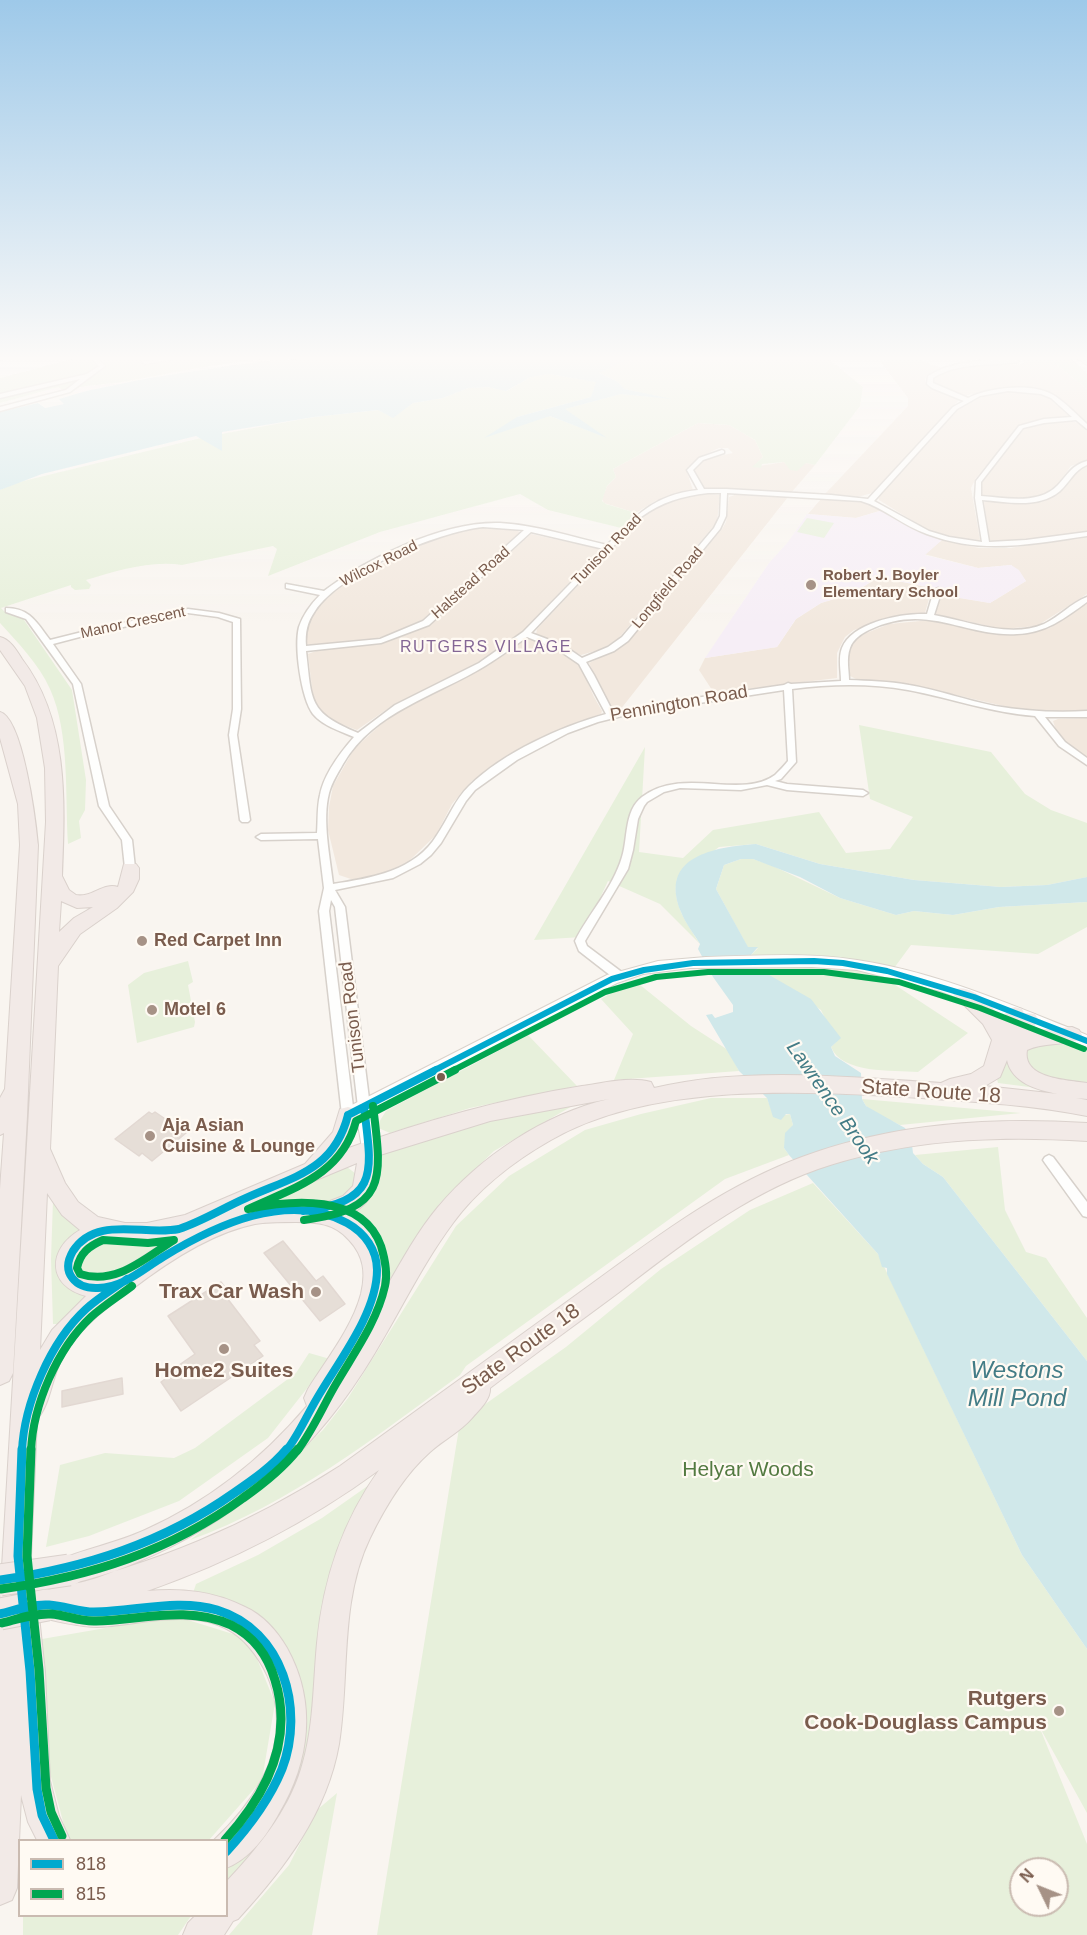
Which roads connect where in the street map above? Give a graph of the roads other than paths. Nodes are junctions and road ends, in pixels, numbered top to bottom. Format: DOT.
graph roads {
  1 [pos="918,448"];
  2 [pos="1004,448"];
  3 [pos="722,452"];
  4 [pos="1087,463"];
  5 [pos="702,491"];
  6 [pos="724,491"];
  7 [pos="978,498"];
  8 [pos="870,501"];
  9 [pos="529,530"];
  10 [pos="1087,534"];
  11 [pos="986,545"];
  12 [pos="609,548"];
  13 [pos="289,586"];
  14 [pos="938,590"];
  15 [pos="325,594"];
  16 [pos="1087,599"];
  17 [pos="9,610"];
  18 [pos="930,616"];
  19 [pos="526,634"];
  20 [pos="0,641"];
  21 [pos="49,643"];
  22 [pos="303,650"];
  23 [pos="580,661"];
  24 [pos="845,682"];
  25 [pos="788,685"];
  26 [pos="1038,714"];
  27 [pos="1087,714"];
  28 [pos="611,716"];
  29 [pos="0,717"];
  30 [pos="359,736"];
  31 [pos="1087,762"];
  32 [pos="770,783"];
  33 [pos="863,793"];
  34 [pos="245,820"];
  35 [pos="322,836"];
  36 [pos="261,837"];
  37 [pos="130,868"];
  38 [pos="53,874"];
  39 [pos="329,888"];
  40 [pos="48,965"];
  41 [pos="619,976"];
  42 [pos="963,994"];
  43 [pos="352,1009"];
  44 [pos="334,1011"];
  45 [pos="1021,1016"];
  46 [pos="1079,1038"];
  47 [pos="1009,1043"];
  48 [pos="16,1084"];
  49 [pos="711,1087"];
  50 [pos="927,1091"];
  51 [pos="1086,1104"];
  52 [pos="356,1111"];
  53 [pos="0,1126"];
  54 [pos="1087,1132"];
  55 [pos="369,1149"];
  56 [pos="39,1151"];
  57 [pos="1049,1160"];
  58 [pos="308,1172"];
  59 [pos="320,1212"];
  60 [pos="1087,1212"];
  61 [pos="104,1230"];
  62 [pos="117,1285"];
  63 [pos="496,1368"];
  64 [pos="0,1373"];
  65 [pos="23,1428"];
  66 [pos="288,1448"];
  67 [pos="9,1568"];
  68 [pos="47,1605"];
  69 [pos="0,1614"];
  70 [pos="53,1839"];
  71 [pos="228,1849"];
  72 [pos="0,1887"];
  73 [pos="228,1905"];
  74 [pos="217,1917"];
  75 [pos="200,1935"];
  1 -- 8 [label="street"];
  2 -- 7 [label="street"];
  3 -- 5 [label="street"];
  4 -- 7 [label="street"];
  5 -- 6 [label="street, Tunison Road"];
  5 -- 12 [label="street, Tunison Road"];
  6 -- 8 [label="street, Tunison Road"];
  6 -- 23 [label="street, Longfield Road"];
  7 -- 11 [label="street"];
  8 -- 11 [label="street, Tunison Road"];
  9 -- 12 [label="street, Wilcox Road"];
  9 -- 15 [label="street, Wilcox Road"];
  9 -- 22 [label="street, Halstead Road"];
  10 -- 11 [label="street, Tunison Road"];
  12 -- 19 [label="street, Tunison Road"];
  13 -- 15 [label="street"];
  14 -- 18 [label="street"];
  15 -- 22 [label="street, Wilcox Road"];
  16 -- 18 [label="street"];
  17 -- 21 [label="street"];
  18 -- 24 [label="street"];
  19 -- 23 [label="street"];
  19 -- 30 [label="street, Tunison Road"];
  20 -- 38 [label="highway"];
  21 -- 34 [label="street, Manor Crescent"];
  21 -- 37 [label="street"];
  22 -- 30 [label="street, Wilcox Road"];
  23 -- 28 [label="street"];
  24 -- 25 [label="street, Pennington Road"];
  24 -- 26 [label="street, Pennington Road"];
  25 -- 28 [label="street, Pennington Road"];
  25 -- 32 [label="street"];
  26 -- 27 [label="street, Pennington Road"];
  26 -- 31 [label="street"];
  28 -- 39 [label="street, Pennington Road"];
  29 -- 48 [label="highway"];
  30 -- 35 [label="street, Tunison Road"];
  32 -- 33 [label="street"];
  32 -- 41 [label="street"];
  35 -- 36 [label="street"];
  35 -- 39 [label="street, Tunison Road"];
  37 -- 38 [label="highway"];
  37 -- 40 [label="highway"];
  38 -- 40 [label="highway"];
  39 -- 43 [label="street, Tunison Road"];
  39 -- 44 [label="street, Tunison Road"];
  40 -- 56 [label="highway"];
  41 -- 42 [label="street"];
  41 -- 52 [label="street"];
  42 -- 45 [label="street"];
  42 -- 47 [label="highway"];
  43 -- 44 [label="street"];
  43 -- 52 [label="street, Tunison Road"];
  44 -- 52 [label="street, Tunison Road"];
  45 -- 46 [label="street"];
  45 -- 47 [label="highway"];
  46 -- 47 [label="highway"];
  47 -- 50 [label="highway"];
  47 -- 51 [label="highway"];
  48 -- 53 [label="highway"];
  48 -- 64 [label="highway"];
  49 -- 50 [label="highway, State Route 18"];
  49 -- 55 [label="highway"];
  49 -- 66 [label="highway, State Route 18"];
  50 -- 51 [label="highway, State Route 18"];
  52 -- 55 [label="street, Tunison Road"];
  52 -- 58 [label="highway"];
  54 -- 63 [label="highway, State Route 18"];
  55 -- 58 [label="highway"];
  55 -- 59 [label="highway"];
  56 -- 61 [label="highway"];
  56 -- 65 [label="highway"];
  57 -- 60 [label="street"];
  58 -- 61 [label="highway"];
  59 -- 62 [label="highway"];
  59 -- 66 [label="highway"];
  61 -- 62 [label="highway"];
  62 -- 65 [label="highway"];
  63 -- 68 [label="highway, State Route 18"];
  63 -- 73 [label="highway"];
  65 -- 67 [label="highway"];
  66 -- 67 [label="highway, State Route 18, bridge"];
  67 -- 70 [label="highway"];
  67 -- 72 [label="highway"];
  68 -- 69 [label="highway, State Route 18, bridge"];
  68 -- 71 [label="highway"];
  74 -- 75 [label="highway"];
}
